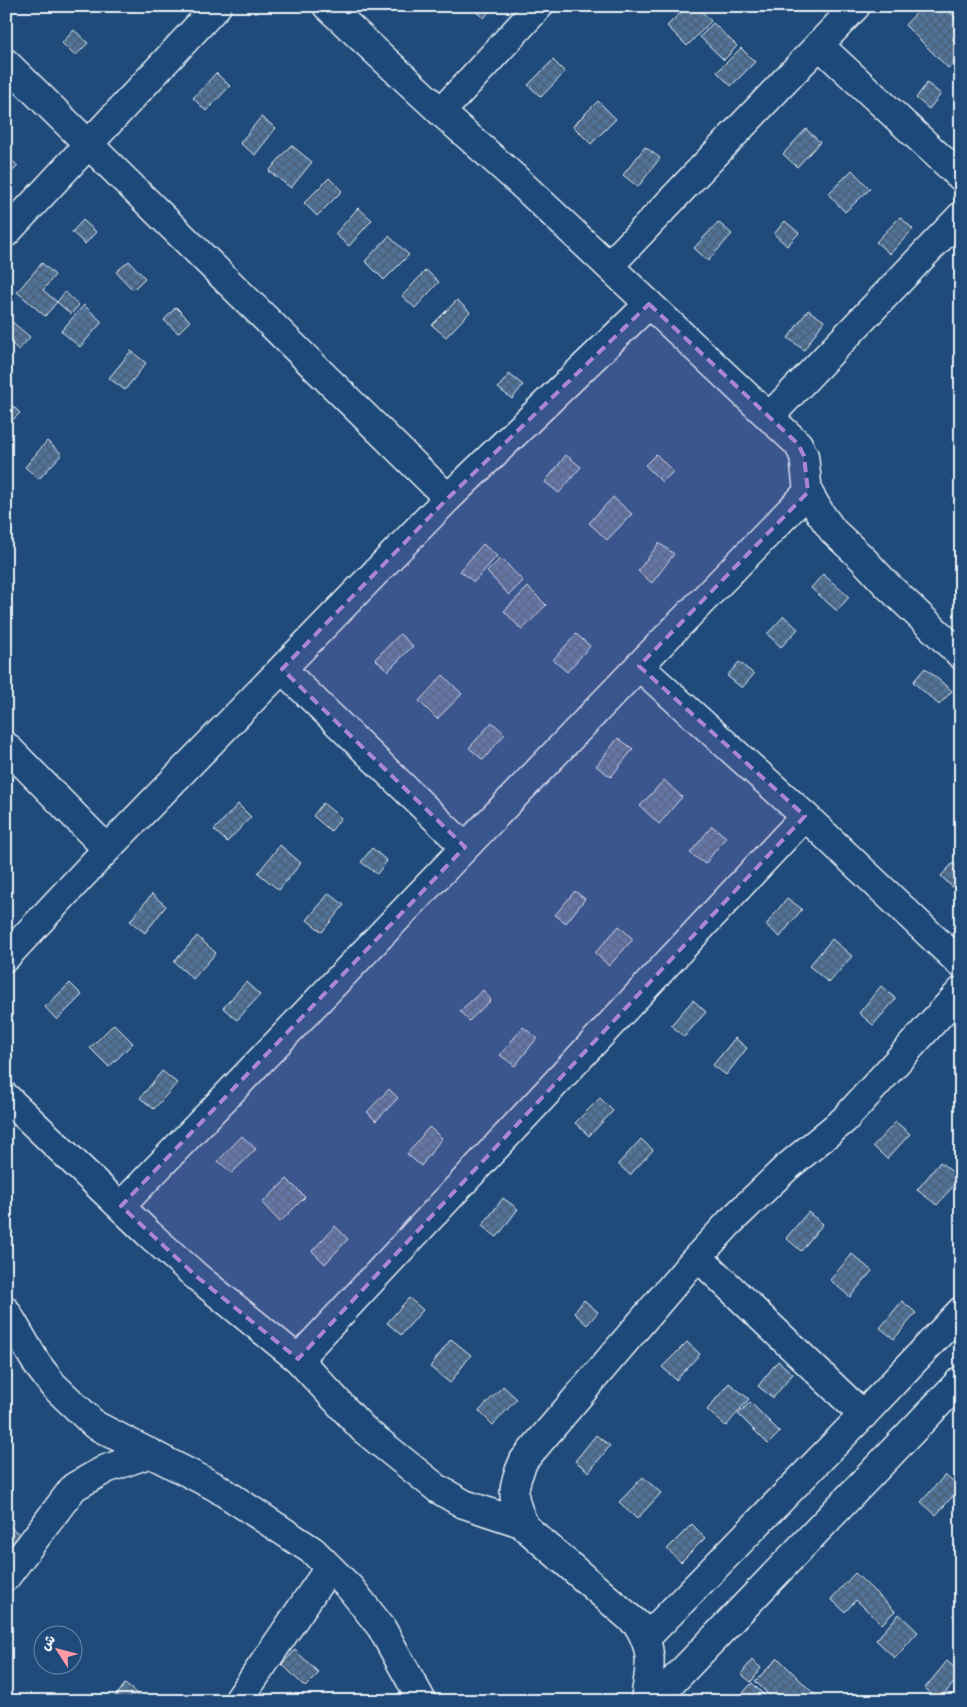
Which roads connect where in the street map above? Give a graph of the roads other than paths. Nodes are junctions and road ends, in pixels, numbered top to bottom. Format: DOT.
graph roads {
  1 [pos="217,6"];
  2 [pos="327,6"];
  3 [pos="540,6"];
  4 [pos="856,6"];
  5 [pos="818,44"];
  6 [pos="6,63"];
  7 [pos="441,112"];
  8 [pos="89,144"];
  9 [pos="961,177"];
  10 [pos="961,216"];
  11 [pos="6,233"];
  12 [pos="609,266"];
  13 [pos="649,304"];
  14 [pos="770,416"];
  15 [pos="808,492"];
  16 [pos="448,498"];
  17 [pos="961,655"];
  18 [pos="639,666"];
  19 [pos="282,669"];
  20 [pos="6,746"];
  21 [pos="805,816"];
  22 [pos="465,847"];
  23 [pos="107,849"];
  24 [pos="6,957"];
  25 [pos="961,964"];
  26 [pos="961,991"];
  27 [pos="6,1097"];
  28 [pos="121,1206"];
  29 [pos="698,1257"];
  30 [pos="6,1311"];
  31 [pos="961,1311"];
  32 [pos="17,1346"];
  33 [pos="298,1359"];
  34 [pos="957,1390"];
  35 [pos="863,1415"];
  36 [pos="151,1453"];
  37 [pos="524,1524"];
  38 [pos="329,1568"];
  39 [pos="6,1577"];
  40 [pos="646,1638"];
  41 [pos="238,1701"];
  42 [pos="422,1701"];
  43 [pos="645,1701"];
  44 [pos="654,1701"];
  1 -- 8 [label="street"];
  2 -- 7 [label="street"];
  3 -- 7 [label="street"];
  4 -- 5 [label="street"];
  5 -- 9 [label="street"];
  5 -- 12 [label="street"];
  6 -- 8 [label="street"];
  7 -- 12 [label="street"];
  8 -- 11 [label="street"];
  8 -- 16 [label="street"];
  10 -- 14 [label="street"];
  12 -- 13 [label="street"];
  13 -- 14 [label="street"];
  13 -- 16 [label="street"];
  14 -- 15 [label="street"];
  15 -- 17 [label="street"];
  15 -- 18 [label="street"];
  16 -- 19 [label="street"];
  18 -- 21 [label="street"];
  18 -- 22 [label="street"];
  19 -- 22 [label="street"];
  19 -- 23 [label="street"];
  20 -- 23 [label="street"];
  21 -- 25 [label="street"];
  21 -- 33 [label="street"];
  22 -- 28 [label="street"];
  23 -- 24 [label="street"];
  26 -- 29 [label="street"];
  27 -- 28 [label="street"];
  28 -- 33 [label="street"];
  29 -- 35 [label="street"];
  29 -- 37 [label="street"];
  30 -- 32 [label="street"];
  31 -- 35 [label="street"];
  32 -- 36 [label="street"];
  33 -- 37 [label="street"];
  34 -- 44 [label="street"];
  35 -- 40 [label="street"];
  36 -- 38 [label="street"];
  36 -- 39 [label="street"];
  37 -- 40 [label="street"];
  38 -- 41 [label="street"];
  38 -- 42 [label="street"];
  40 -- 43 [label="street"];
}
